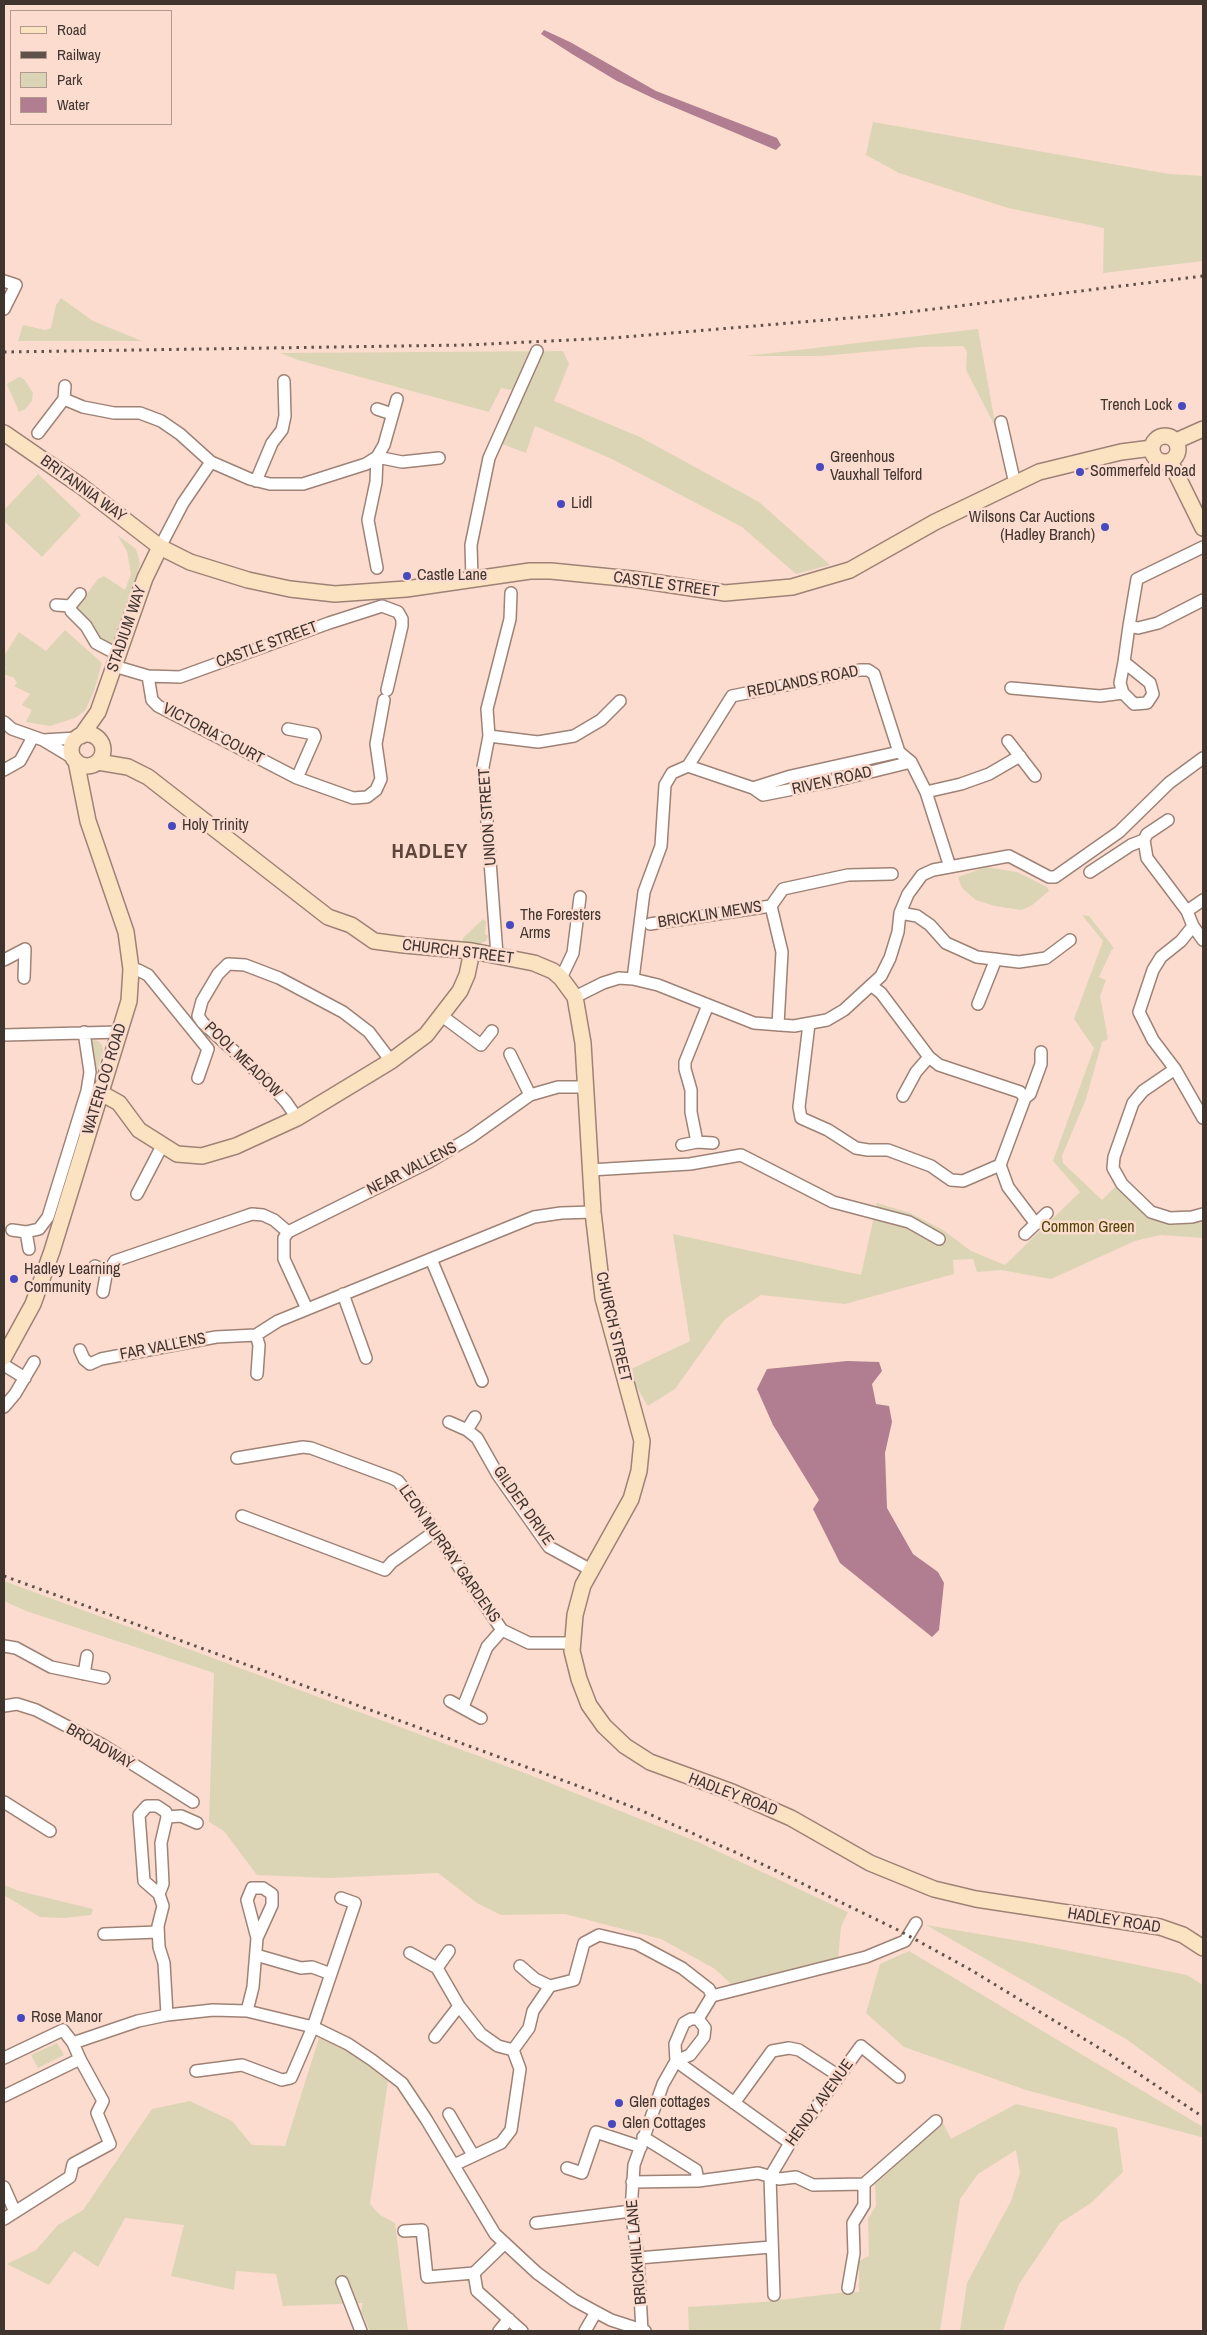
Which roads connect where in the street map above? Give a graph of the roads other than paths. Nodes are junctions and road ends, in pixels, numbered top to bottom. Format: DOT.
graph roads {
  1 [pos="4,281"];
  2 [pos="4,310"];
  3 [pos="537,351"];
  4 [pos="284,381"];
  5 [pos="65,386"];
  6 [pos="64,399"];
  7 [pos="397,399"];
  8 [pos="377,409"];
  9 [pos="392,414"];
  10 [pos="1001,422"];
  11 [pos="1203,429"];
  12 [pos="4,433"];
  13 [pos="38,433"];
  14 [pos="1176,441"];
  15 [pos="1152,448"];
  16 [pos="378,457"];
  17 [pos="439,458"];
  18 [pos="1170,461"];
  19 [pos="211,462"];
  20 [pos="256,481"];
  21 [pos="1015,484"];
  22 [pos="1203,528"];
  23 [pos="1203,546"];
  24 [pos="160,547"];
  25 [pos="377,568"];
  26 [pos="472,579"];
  27 [pos="511,593"];
  28 [pos="80,594"];
  29 [pos="1203,600"];
  30 [pos="56,605"];
  31 [pos="70,606"];
  32 [pos="1129,626"];
  33 [pos="116,661"];
  34 [pos="1124,662"];
  35 [pos="148,676"];
  36 [pos="1011,688"];
  37 [pos="1124,693"];
  38 [pos="385,695"];
  39 [pos="620,701"];
  40 [pos="98,712"];
  41 [pos="4,722"];
  42 [pos="288,728"];
  43 [pos="489,736"];
  44 [pos="79,737"];
  45 [pos="38,738"];
  46 [pos="99,740"];
  47 [pos="1008,741"];
  48 [pos="899,752"];
  49 [pos="1020,756"];
  50 [pos="1203,758"];
  51 [pos="75,760"];
  52 [pos="911,762"];
  53 [pos="97,763"];
  54 [pos="688,766"];
  55 [pos="4,770"];
  56 [pos="1035,776"];
  57 [pos="297,778"];
  58 [pos="753,788"];
  59 [pos="926,792"];
  60 [pos="82,793"];
  61 [pos="1168,820"];
  62 [pos="1144,840"];
  63 [pos="950,867"];
  64 [pos="1090,872"];
  65 [pos="892,874"];
  66 [pos="580,897"];
  67 [pos="1203,900"];
  68 [pos="772,911"];
  69 [pos="1186,911"];
  70 [pos="900,913"];
  71 [pos="650,924"];
  72 [pos="1193,926"];
  73 [pos="1070,940"];
  74 [pos="1203,940"];
  75 [pos="472,951"];
  76 [pos="496,955"];
  77 [pos="4,960"];
  78 [pos="996,960"];
  79 [pos="131,969"];
  80 [pos="24,978"];
  81 [pos="561,978"];
  82 [pos="633,979"];
  83 [pos="872,986"];
  84 [pos="575,997"];
  85 [pos="978,1004"];
  86 [pos="708,1005"];
  87 [pos="442,1016"];
  88 [pos="809,1024"];
  89 [pos="778,1025"];
  90 [pos="492,1031"];
  91 [pos="84,1032"];
  92 [pos="120,1032"];
  93 [pos="5,1039"];
  94 [pos="1041,1052"];
  95 [pos="510,1054"];
  96 [pos="929,1057"];
  97 [pos="391,1061"];
  98 [pos="1175,1069"];
  99 [pos="198,1078"];
  100 [pos="585,1088"];
  101 [pos="101,1093"];
  102 [pos="530,1095"];
  103 [pos="903,1096"];
  104 [pos="1025,1098"];
  105 [pos="297,1118"];
  106 [pos="1203,1118"];
  107 [pos="697,1142"];
  108 [pos="713,1143"];
  109 [pos="682,1145"];
  110 [pos="162,1146"];
  111 [pos="1000,1165"];
  112 [pos="590,1170"];
  113 [pos="137,1194"];
  114 [pos="593,1212"];
  115 [pos="1047,1213"];
  116 [pos="1203,1214"];
  117 [pos="1036,1224"];
  118 [pos="12,1230"];
  119 [pos="26,1232"];
  120 [pos="288,1232"];
  121 [pos="1025,1234"];
  122 [pos="939,1239"];
  123 [pos="29,1249"];
  124 [pos="431,1259"];
  125 [pos="95,1266"];
  126 [pos="108,1272"];
  127 [pos="103,1292"];
  128 [pos="342,1294"];
  129 [pos="307,1309"];
  130 [pos="256,1334"];
  131 [pos="80,1350"];
  132 [pos="4,1356"];
  133 [pos="366,1358"];
  134 [pos="34,1362"];
  135 [pos="4,1365"];
  136 [pos="257,1374"];
  137 [pos="25,1378"];
  138 [pos="482,1381"];
  139 [pos="630,1398"];
  140 [pos="4,1407"];
  141 [pos="475,1417"];
  142 [pos="449,1422"];
  143 [pos="467,1430"];
  144 [pos="237,1458"];
  145 [pos="242,1516"];
  146 [pos="434,1532"];
  147 [pos="591,1570"];
  148 [pos="502,1630"];
  149 [pos="573,1643"];
  150 [pos="4,1646"];
  151 [pos="87,1656"];
  152 [pos="84,1674"];
  153 [pos="104,1678"];
  154 [pos="450,1701"];
  155 [pos="4,1706"];
  156 [pos="463,1708"];
  157 [pos="481,1718"];
  158 [pos="4,1802"];
  159 [pos="193,1802"];
  160 [pos="167,1817"];
  161 [pos="197,1823"];
  162 [pos="50,1831"];
  163 [pos="159,1894"];
  164 [pos="341,1898"];
  165 [pos="916,1923"];
  166 [pos="158,1932"];
  167 [pos="104,1934"];
  168 [pos="258,1938"];
  169 [pos="1203,1948"];
  170 [pos="449,1951"];
  171 [pos="410,1953"];
  172 [pos="256,1955"];
  173 [pos="520,1966"];
  174 [pos="436,1968"];
  175 [pos="331,1974"];
  176 [pos="550,1986"];
  177 [pos="712,1996"];
  178 [pos="459,2006"];
  179 [pos="248,2011"];
  180 [pos="168,2015"];
  181 [pos="698,2019"];
  182 [pos="313,2028"];
  183 [pos="435,2037"];
  184 [pos="73,2043"];
  185 [pos="513,2050"];
  186 [pos="4,2058"];
  187 [pos="80,2058"];
  188 [pos="676,2061"];
  189 [pos="196,2070"];
  190 [pos="839,2076"];
  191 [pos="900,2077"];
  192 [pos="4,2096"];
  193 [pos="734,2102"];
  194 [pos="449,2114"];
  195 [pos="936,2121"];
  196 [pos="642,2142"];
  197 [pos="790,2144"];
  198 [pos="473,2156"];
  199 [pos="454,2165"];
  200 [pos="567,2168"];
  201 [pos="770,2177"];
  202 [pos="698,2181"];
  203 [pos="632,2182"];
  204 [pos="864,2184"];
  205 [pos="4,2187"];
  206 [pos="631,2211"];
  207 [pos="16,2212"];
  208 [pos="4,2219"];
  209 [pos="536,2223"];
  210 [pos="404,2231"];
  211 [pos="505,2243"];
  212 [pos="771,2247"];
  213 [pos="638,2258"];
  214 [pos="474,2273"];
  215 [pos="342,2282"];
  216 [pos="848,2288"];
  217 [pos="774,2295"];
  218 [pos="596,2312"];
  219 [pos="509,2319"];
  220 [pos="361,2331"];
  221 [pos="499,2331"];
  222 [pos="522,2331"];
  223 [pos="585,2331"];
  224 [pos="644,2331"];
  1 -- 2 [label="street"];
  3 -- 26 [label="street"];
  4 -- 20 [label="street"];
  5 -- 6 [label="street"];
  6 -- 13 [label="street"];
  6 -- 19 [label="street"];
  7 -- 9 [label="street"];
  8 -- 9 [label="street"];
  9 -- 16 [label="street"];
  10 -- 21 [label="street"];
  11 -- 14 [label="street"];
  12 -- 24 [label="street, BRITANNIA WAY"];
  14 -- 15 [label="street, CASTLE STREET"];
  14 -- 18 [label="street"];
  15 -- 18 [label="street"];
  15 -- 21 [label="street, CASTLE STREET"];
  16 -- 17 [label="street"];
  16 -- 20 [label="street"];
  16 -- 25 [label="street"];
  18 -- 22 [label="street"];
  19 -- 20 [label="street"];
  19 -- 24 [label="street"];
  21 -- 26 [label="street, CASTLE STREET"];
  23 -- 32 [label="street"];
  24 -- 26 [label="street, CASTLE STREET"];
  24 -- 33 [label="street, STADIUM WAY"];
  27 -- 43 [label="street, UNION STREET"];
  28 -- 31 [label="street"];
  29 -- 32 [label="street"];
  30 -- 31 [label="street"];
  31 -- 33 [label="street, CASTLE STREET"];
  32 -- 34 [label="street"];
  33 -- 35 [label="street, CASTLE STREET"];
  33 -- 40 [label="street, STADIUM WAY"];
  34 -- 37 [label="street"];
  34 -- 37 [label="street"];
  35 -- 38 [label="street, CASTLE STREET"];
  35 -- 57 [label="street, VICTORIA COURT"];
  36 -- 37 [label="street"];
  38 -- 57 [label="street, VICTORIA COURT"];
  39 -- 43 [label="street"];
  40 -- 44 [label="street, STADIUM WAY"];
  40 -- 46 [label="street, STADIUM WAY"];
  41 -- 45 [label="street"];
  42 -- 57 [label="street"];
  43 -- 76 [label="street, UNION STREET"];
  44 -- 45 [label="street"];
  44 -- 46 [label="street"];
  44 -- 51 [label="street"];
  45 -- 51 [label="street"];
  45 -- 55 [label="street"];
  46 -- 53 [label="street"];
  47 -- 49 [label="street"];
  48 -- 52 [label="street"];
  48 -- 54 [label="street, REDLANDS ROAD"];
  48 -- 58 [label="street, RIVEN ROAD"];
  49 -- 56 [label="street"];
  49 -- 59 [label="street"];
  50 -- 63 [label="street"];
  51 -- 53 [label="street"];
  51 -- 60 [label="street, WATERLOO ROAD"];
  52 -- 58 [label="street, RIVEN ROAD"];
  52 -- 59 [label="street"];
  53 -- 60 [label="street"];
  53 -- 75 [label="street, CHURCH STREET"];
  54 -- 58 [label="street, RIVEN ROAD"];
  54 -- 82 [label="street, REDLANDS ROAD"];
  59 -- 63 [label="street"];
  60 -- 79 [label="street, WATERLOO ROAD"];
  61 -- 62 [label="street"];
  62 -- 64 [label="street"];
  62 -- 69 [label="street"];
  63 -- 70 [label="street"];
  65 -- 68 [label="street, BRICKLIN MEWS"];
  66 -- 81 [label="street"];
  67 -- 69 [label="street"];
  68 -- 71 [label="street, BRICKLIN MEWS"];
  68 -- 89 [label="street"];
  69 -- 72 [label="street"];
  70 -- 78 [label="street"];
  70 -- 83 [label="street"];
  72 -- 74 [label="street"];
  72 -- 98 [label="street"];
  73 -- 78 [label="street"];
  75 -- 76 [label="street, CHURCH STREET"];
  75 -- 87 [label="street"];
  76 -- 81 [label="street, CHURCH STREET"];
  77 -- 80 [label="street"];
  78 -- 85 [label="street"];
  79 -- 92 [label="street, WATERLOO ROAD"];
  79 -- 99 [label="street"];
  81 -- 84 [label="street, CHURCH STREET"];
  82 -- 84 [label="street"];
  82 -- 86 [label="street"];
  83 -- 88 [label="street"];
  83 -- 96 [label="street"];
  84 -- 100 [label="street, CHURCH STREET"];
  86 -- 89 [label="street"];
  86 -- 107 [label="street"];
  87 -- 90 [label="street"];
  87 -- 97 [label="street"];
  88 -- 89 [label="street"];
  88 -- 111 [label="street"];
  91 -- 92 [label="street"];
  91 -- 93 [label="street"];
  91 -- 119 [label="street"];
  92 -- 101 [label="street, WATERLOO ROAD"];
  94 -- 104 [label="street"];
  95 -- 102 [label="street"];
  96 -- 103 [label="street"];
  96 -- 104 [label="street"];
  97 -- 105 [label="street"];
  97 -- 105 [label="street, POOL MEADOW"];
  98 -- 106 [label="street"];
  98 -- 116 [label="street"];
  100 -- 102 [label="street, NEAR VALLENS"];
  100 -- 112 [label="street, CHURCH STREET"];
  101 -- 110 [label="street"];
  101 -- 132 [label="street, WATERLOO ROAD"];
  102 -- 120 [label="street, NEAR VALLENS"];
  104 -- 111 [label="street"];
  105 -- 110 [label="street"];
  107 -- 108 [label="street"];
  107 -- 109 [label="street"];
  110 -- 113 [label="street"];
  111 -- 117 [label="street"];
  112 -- 114 [label="street, CHURCH STREET"];
  112 -- 122 [label="street"];
  114 -- 124 [label="street, FAR VALLENS"];
  114 -- 139 [label="street, CHURCH STREET"];
  115 -- 117 [label="street"];
  117 -- 121 [label="street"];
  118 -- 119 [label="street"];
  119 -- 123 [label="street"];
  120 -- 126 [label="street"];
  120 -- 129 [label="street"];
  124 -- 128 [label="street, FAR VALLENS"];
  124 -- 138 [label="street"];
  125 -- 126 [label="street"];
  126 -- 127 [label="street"];
  128 -- 129 [label="street, FAR VALLENS"];
  128 -- 133 [label="street"];
  129 -- 130 [label="street, FAR VALLENS"];
  130 -- 131 [label="street, FAR VALLENS"];
  130 -- 136 [label="street"];
  134 -- 137 [label="street"];
  135 -- 137 [label="street"];
  137 -- 140 [label="street"];
  139 -- 147 [label="street, HADLEY ROAD"];
  141 -- 143 [label="street"];
  142 -- 143 [label="street, GILDER DRIVE"];
  143 -- 147 [label="street, GILDER DRIVE"];
  144 -- 146 [label="street, LEON MURRAY GARDENS"];
  145 -- 146 [label="street"];
  146 -- 148 [label="street, LEON MURRAY GARDENS"];
  147 -- 149 [label="street, HADLEY ROAD"];
  148 -- 149 [label="street, LEON MURRAY GARDENS"];
  148 -- 156 [label="street"];
  149 -- 169 [label="street, HADLEY ROAD"];
  150 -- 152 [label="street"];
  151 -- 152 [label="street"];
  152 -- 153 [label="street"];
  154 -- 156 [label="street"];
  155 -- 159 [label="street, BROADWAY"];
  156 -- 157 [label="street"];
  158 -- 162 [label="street"];
  160 -- 161 [label="street"];
  160 -- 163 [label="street"];
  160 -- 163 [label="street"];
  163 -- 166 [label="street"];
  164 -- 175 [label="street"];
  165 -- 177 [label="street"];
  166 -- 167 [label="street"];
  166 -- 180 [label="street"];
  168 -- 172 [label="street"];
  170 -- 174 [label="street"];
  171 -- 174 [label="street"];
  172 -- 175 [label="street"];
  172 -- 179 [label="street"];
  173 -- 176 [label="street"];
  174 -- 178 [label="street"];
  175 -- 182 [label="street"];
  176 -- 177 [label="street"];
  176 -- 185 [label="street"];
  177 -- 181 [label="street, BRICKHILL LANE"];
  178 -- 183 [label="street"];
  178 -- 185 [label="street"];
  179 -- 180 [label="street"];
  179 -- 182 [label="street"];
  180 -- 184 [label="street"];
  181 -- 188 [label="street, BRICKHILL LANE"];
  181 -- 188 [label="street, BRICKHILL LANE"];
  182 -- 189 [label="street"];
  182 -- 199 [label="street"];
  184 -- 186 [label="street"];
  184 -- 187 [label="street"];
  185 -- 198 [label="street"];
  187 -- 192 [label="street"];
  187 -- 207 [label="street"];
  188 -- 193 [label="street"];
  188 -- 196 [label="street, BRICKHILL LANE"];
  190 -- 191 [label="street, HENDY AVENUE"];
  190 -- 193 [label="street"];
  190 -- 197 [label="street, HENDY AVENUE"];
  193 -- 197 [label="street"];
  194 -- 198 [label="street"];
  195 -- 204 [label="street"];
  196 -- 200 [label="street"];
  196 -- 202 [label="street"];
  196 -- 203 [label="street, BRICKHILL LANE"];
  197 -- 201 [label="street, HENDY AVENUE"];
  198 -- 199 [label="street"];
  199 -- 211 [label="street"];
  201 -- 202 [label="street"];
  201 -- 204 [label="street"];
  201 -- 212 [label="street"];
  202 -- 203 [label="street"];
  203 -- 206 [label="street, BRICKHILL LANE"];
  204 -- 216 [label="street"];
  205 -- 207 [label="street"];
  206 -- 209 [label="street"];
  206 -- 213 [label="street, BRICKHILL LANE"];
  207 -- 208 [label="street"];
  210 -- 214 [label="street"];
  211 -- 214 [label="street"];
  211 -- 218 [label="street"];
  212 -- 213 [label="street"];
  212 -- 217 [label="street"];
  213 -- 224 [label="street, BRICKHILL LANE"];
  214 -- 219 [label="street"];
  215 -- 220 [label="street"];
  218 -- 223 [label="street"];
  218 -- 224 [label="street"];
  219 -- 221 [label="street"];
  219 -- 222 [label="street"];
}
